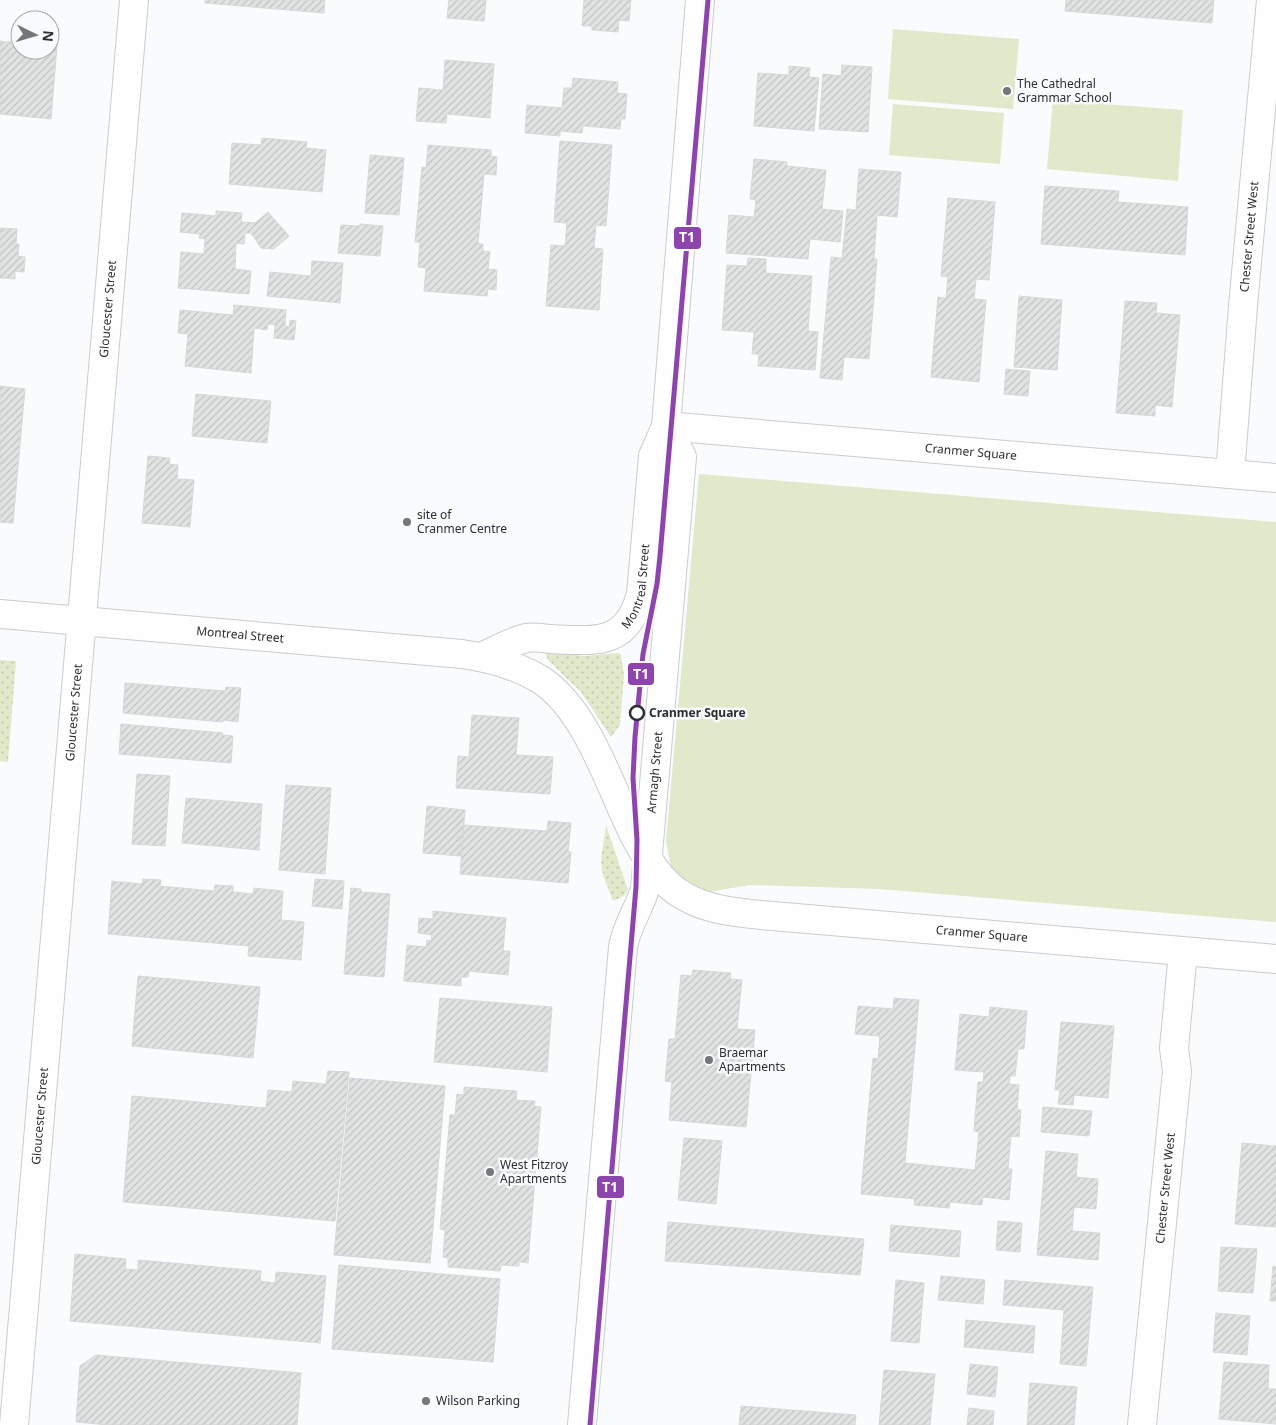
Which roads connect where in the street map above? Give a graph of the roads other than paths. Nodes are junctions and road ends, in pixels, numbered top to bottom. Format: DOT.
graph roads {
  1 [pos="134,0"];
  2 [pos="700,0"];
  3 [pos="1271,0"];
  4 [pos="666,426"];
  5 [pos="1230,474"];
  6 [pos="1276,478"];
  7 [pos="0,614"];
  8 [pos="82,621"];
  9 [pos="481,657"];
  10 [pos="647,859"];
  11 [pos="1183,952"];
  12 [pos="1276,959"];
  13 [pos="14,1425"];
  14 [pos="582,1425"];
  15 [pos="1142,1425"];
  1 -- 8 [label="street, Gloucester Street"];
  2 -- 4 [label="street"];
  3 -- 5 [label="street, Chester Street West"];
  4 -- 5 [label="street, Cranmer Square"];
  4 -- 9 [label="street, Montreal Street"];
  4 -- 10 [label="street, Armagh Street"];
  5 -- 6 [label="street, Cranmer Square"];
  7 -- 8 [label="street, Montreal Street"];
  8 -- 9 [label="street, Montreal Street"];
  8 -- 13 [label="street, Gloucester Street"];
  9 -- 10 [label="street, Montreal Street"];
  10 -- 11 [label="street, Cranmer Square"];
  10 -- 14 [label="street, Armagh Street"];
  11 -- 12 [label="street, Cranmer Square"];
  11 -- 15 [label="street, Chester Street West"];
}
